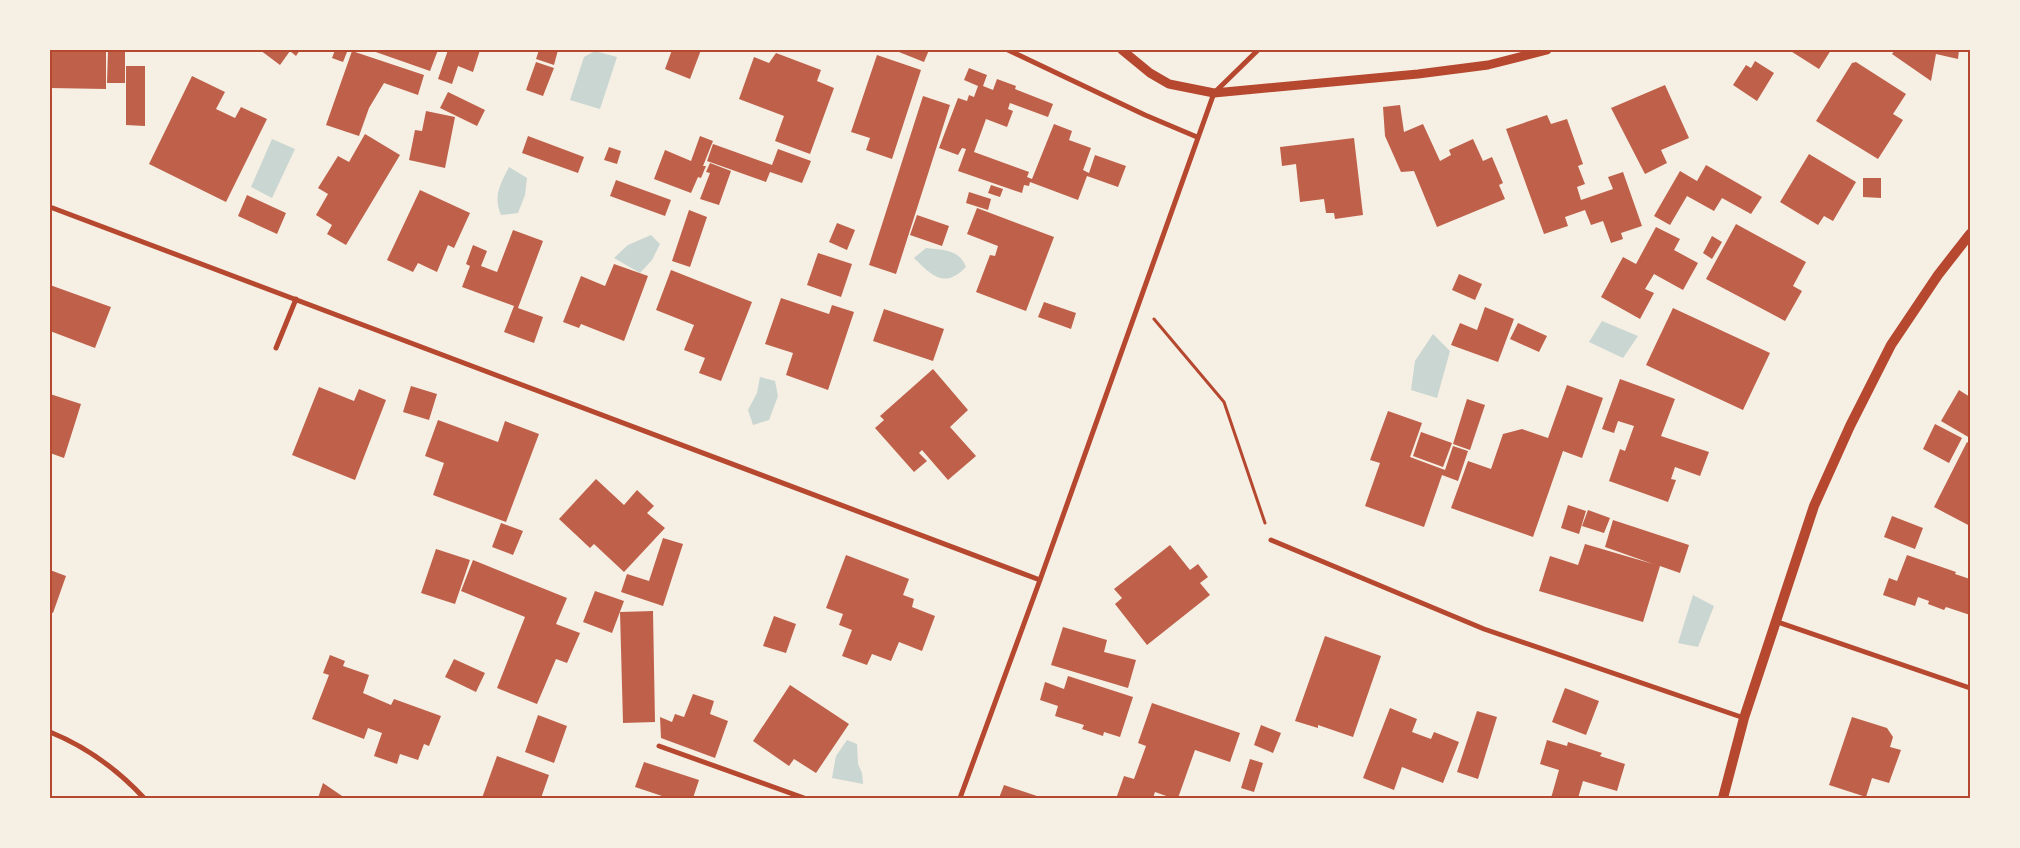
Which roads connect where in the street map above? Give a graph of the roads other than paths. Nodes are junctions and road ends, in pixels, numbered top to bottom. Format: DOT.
graph roads {
  1 [pos="1008,50"];
  2 [pos="1022,50"];
  3 [pos="1122,50"];
  4 [pos="1258,50"];
  5 [pos="1547,50"];
  6 [pos="1017,54"];
  7 [pos="1214,94"];
  8 [pos="1197,137"];
  9 [pos="50,207"];
  10 [pos="1970,234"];
  11 [pos="296,299"];
  12 [pos="276,348"];
  13 [pos="1271,540"];
  14 [pos="1040,580"];
  15 [pos="1775,621"];
  16 [pos="1970,688"];
  17 [pos="1744,718"];
  18 [pos="50,732"];
  19 [pos="659,746"];
  20 [pos="144,798"];
  21 [pos="804,798"];
  22 [pos="960,798"];
  23 [pos="1723,798"];
  1 -- 6 [label="street"];
  2 -- 6 [label="street"];
  3 -- 7 [label="street"];
  4 -- 7 [label="street"];
  5 -- 7 [label="street"];
  6 -- 8 [label="street"];
  7 -- 8 [label="street"];
  8 -- 14 [label="street"];
  9 -- 11 [label="street"];
  10 -- 15 [label="main road"];
  11 -- 12 [label="street"];
  11 -- 14 [label="street"];
  13 -- 17 [label="street"];
  14 -- 22 [label="street"];
  15 -- 16 [label="street"];
  15 -- 17 [label="main road"];
  17 -- 23 [label="main road"];
  18 -- 20 [label="street"];
  19 -- 21 [label="street"];
}
